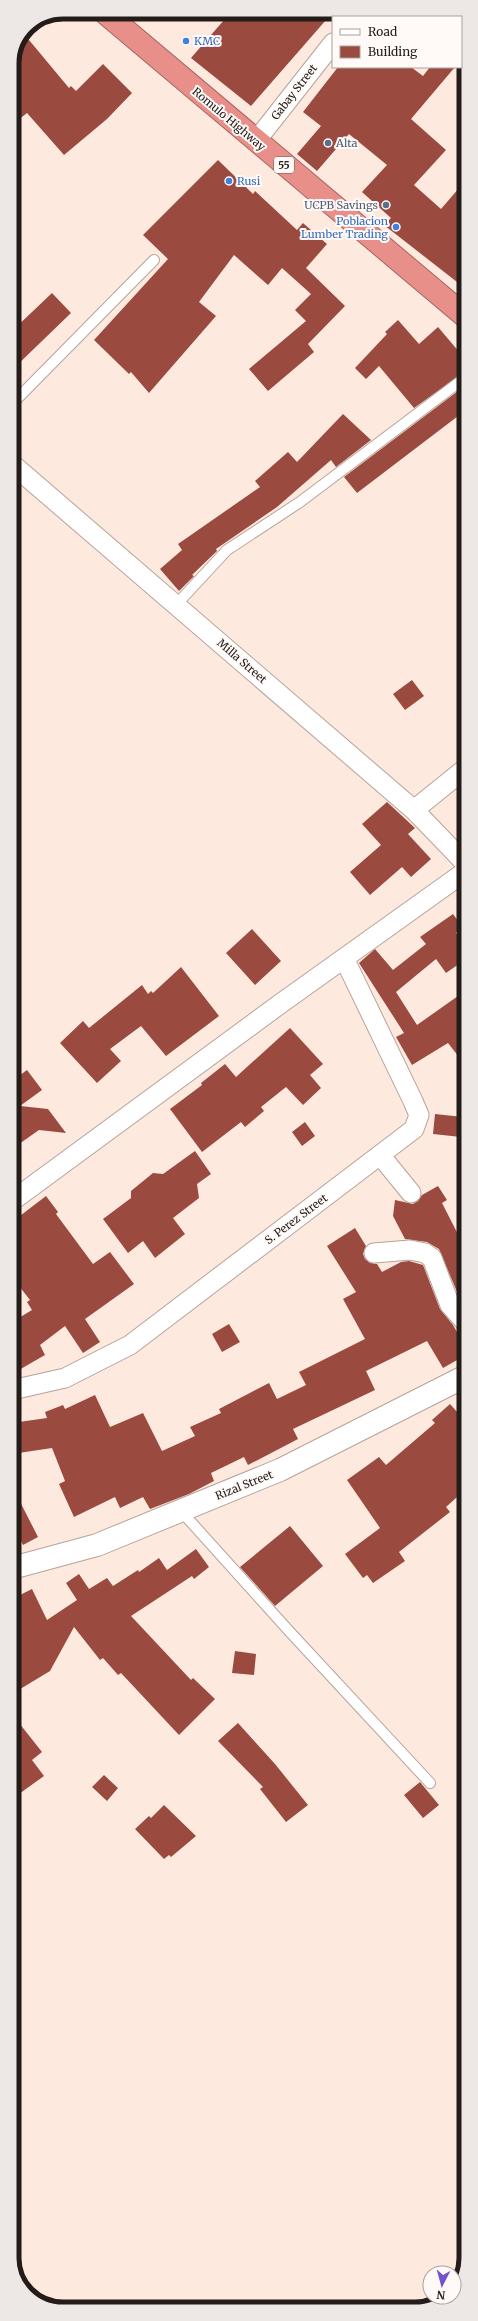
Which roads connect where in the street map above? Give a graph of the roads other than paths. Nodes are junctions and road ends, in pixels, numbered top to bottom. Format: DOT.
graph roads {
  1 [pos="112,19"];
  2 [pos="332,44"];
  3 [pos="256,141"];
  4 [pos="154,260"];
  5 [pos="459,311"];
  6 [pos="459,382"];
  7 [pos="19,397"];
  8 [pos="19,470"];
  9 [pos="176,605"];
  10 [pos="459,774"];
  11 [pos="414,810"];
  12 [pos="459,857"];
  13 [pos="459,876"];
  14 [pos="344,958"];
  15 [pos="380,1155"];
  16 [pos="411,1193"];
  17 [pos="19,1196"];
  18 [pos="374,1253"];
  19 [pos="459,1315"];
  20 [pos="459,1380"];
  21 [pos="19,1388"];
  22 [pos="181,1510"];
  23 [pos="19,1568"];
  24 [pos="430,1783"];
  1 -- 3 [label="highway, Romulo Highway / 55"];
  2 -- 3 [label="street, Gabay Street"];
  3 -- 5 [label="highway, Romulo Highway / 55"];
  4 -- 7 [label="lane"];
  6 -- 9 [label="lane"];
  8 -- 9 [label="street, Milla Street"];
  9 -- 11 [label="street, Milla Street"];
  10 -- 11 [label="street"];
  11 -- 12 [label="street, Milla Street"];
  13 -- 14 [label="street"];
  14 -- 15 [label="street, S. Perez Street"];
  14 -- 17 [label="street"];
  15 -- 16 [label="street"];
  15 -- 21 [label="street, S. Perez Street"];
  18 -- 19 [label="street"];
  20 -- 22 [label="street, Rizal Street"];
  22 -- 23 [label="street, Rizal Street"];
  22 -- 24 [label="lane"];
}
